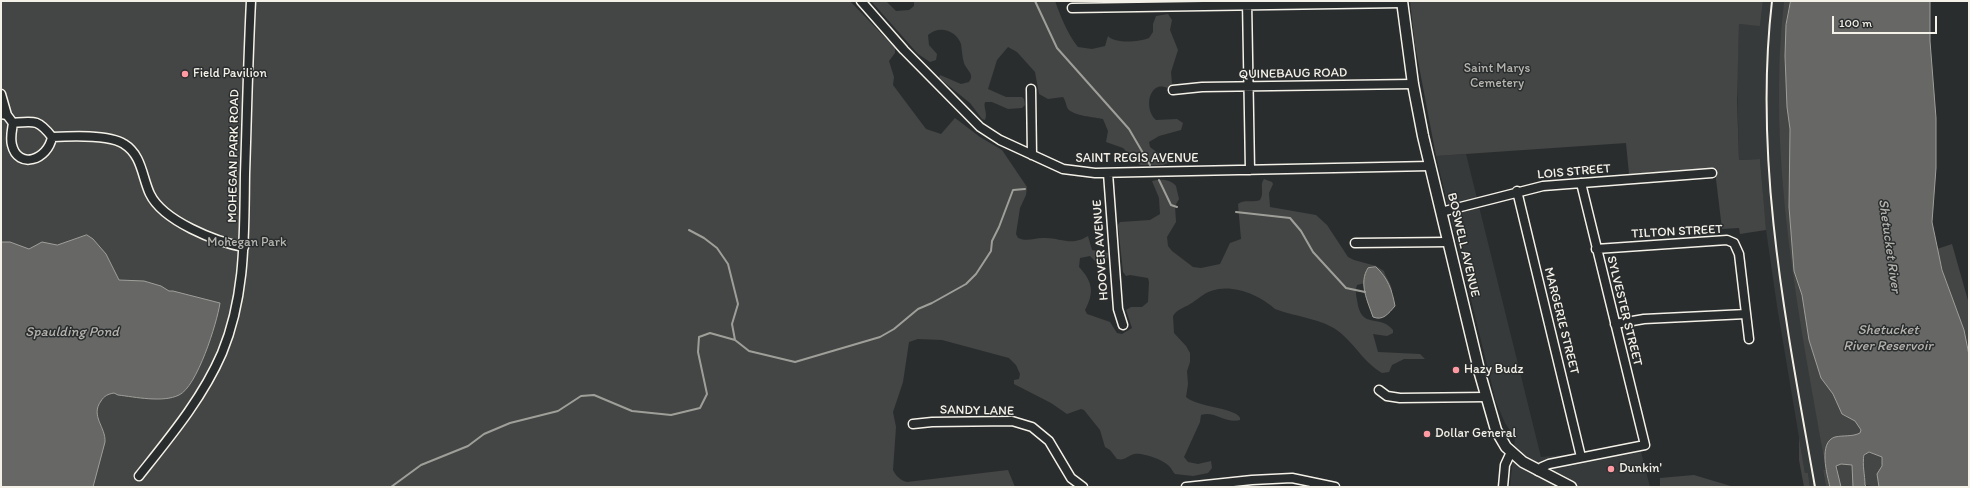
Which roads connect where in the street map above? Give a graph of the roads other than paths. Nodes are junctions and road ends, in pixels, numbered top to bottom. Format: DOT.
graph roads {
  1 [pos="251,1"];
  2 [pos="861,1"];
  3 [pos="1402,2"];
  4 [pos="1247,3"];
  5 [pos="1072,8"];
  6 [pos="1413,84"];
  7 [pos="1249,86"];
  8 [pos="1031,89"];
  9 [pos="1173,90"];
  10 [pos="1,94"];
  11 [pos="4,114"];
  12 [pos="13,123"];
  13 [pos="52,136"];
  14 [pos="1032,155"];
  15 [pos="1430,166"];
  16 [pos="1250,170"];
  17 [pos="1108,173"];
  18 [pos="1712,173"];
  19 [pos="1581,183"];
  20 [pos="1517,191"];
  21 [pos="1441,212"];
  22 [pos="1450,242"];
  23 [pos="1355,243"];
  24 [pos="244,247"];
  25 [pos="1596,249"];
  26 [pos="1746,314"];
  27 [pos="1615,324"];
  28 [pos="1123,325"];
  29 [pos="1749,339"];
  30 [pos="1379,390"];
  31 [pos="1486,397"];
  32 [pos="913,424"];
  33 [pos="1512,452"];
  34 [pos="1581,457"];
  35 [pos="1538,471"];
  36 [pos="140,476"];
  37 [pos="1083,487"];
  38 [pos="1186,487"];
  39 [pos="1335,487"];
  40 [pos="1503,487"];
  41 [pos="1571,487"];
  1 -- 24 [label="street, MOHEGAN PARK ROAD"];
  2 -- 14 [label="street, SAINT REGIS AVENUE"];
  3 -- 4 [label="street"];
  3 -- 6 [label="main road, BOSWELL AVENUE"];
  4 -- 5 [label="street"];
  4 -- 7 [label="street"];
  6 -- 7 [label="street, QUINEBAUG ROAD"];
  6 -- 15 [label="main road, BOSWELL AVENUE"];
  7 -- 9 [label="street, QUINEBAUG ROAD"];
  7 -- 16 [label="street"];
  8 -- 14 [label="street"];
  10 -- 11 [label="street"];
  11 -- 12 [label="street"];
  12 -- 13 [label="street"];
  12 -- 13 [label="street"];
  13 -- 24 [label="street"];
  14 -- 17 [label="street, SAINT REGIS AVENUE"];
  15 -- 16 [label="street, SAINT REGIS AVENUE"];
  15 -- 21 [label="main road, BOSWELL AVENUE"];
  16 -- 17 [label="street, SAINT REGIS AVENUE"];
  17 -- 28 [label="street, HOOVER AVENUE"];
  18 -- 19 [label="street, LOIS STREET"];
  19 -- 20 [label="street, LOIS STREET"];
  19 -- 25 [label="street, SYLVESTER STREET"];
  20 -- 21 [label="street, LOIS STREET"];
  20 -- 34 [label="street, MARGERIE STREET"];
  21 -- 22 [label="main road, BOSWELL AVENUE"];
  22 -- 23 [label="street"];
  22 -- 31 [label="main road, BOSWELL AVENUE"];
  24 -- 36 [label="street, MOHEGAN PARK ROAD"];
  25 -- 26 [label="street, TILTON STREET"];
  25 -- 27 [label="street, SYLVESTER STREET"];
  26 -- 27 [label="street"];
  26 -- 29 [label="street, TILTON STREET"];
  27 -- 34 [label="street, SYLVESTER STREET"];
  30 -- 31 [label="street"];
  31 -- 33 [label="main road, BOSWELL AVENUE"];
  32 -- 37 [label="street, SANDY LANE"];
  33 -- 35 [label="main road, BOSWELL AVENUE"];
  33 -- 40 [label="street"];
  34 -- 35 [label="street"];
  35 -- 41 [label="main road, BOSWELL AVENUE"];
  38 -- 39 [label="street"];
}
